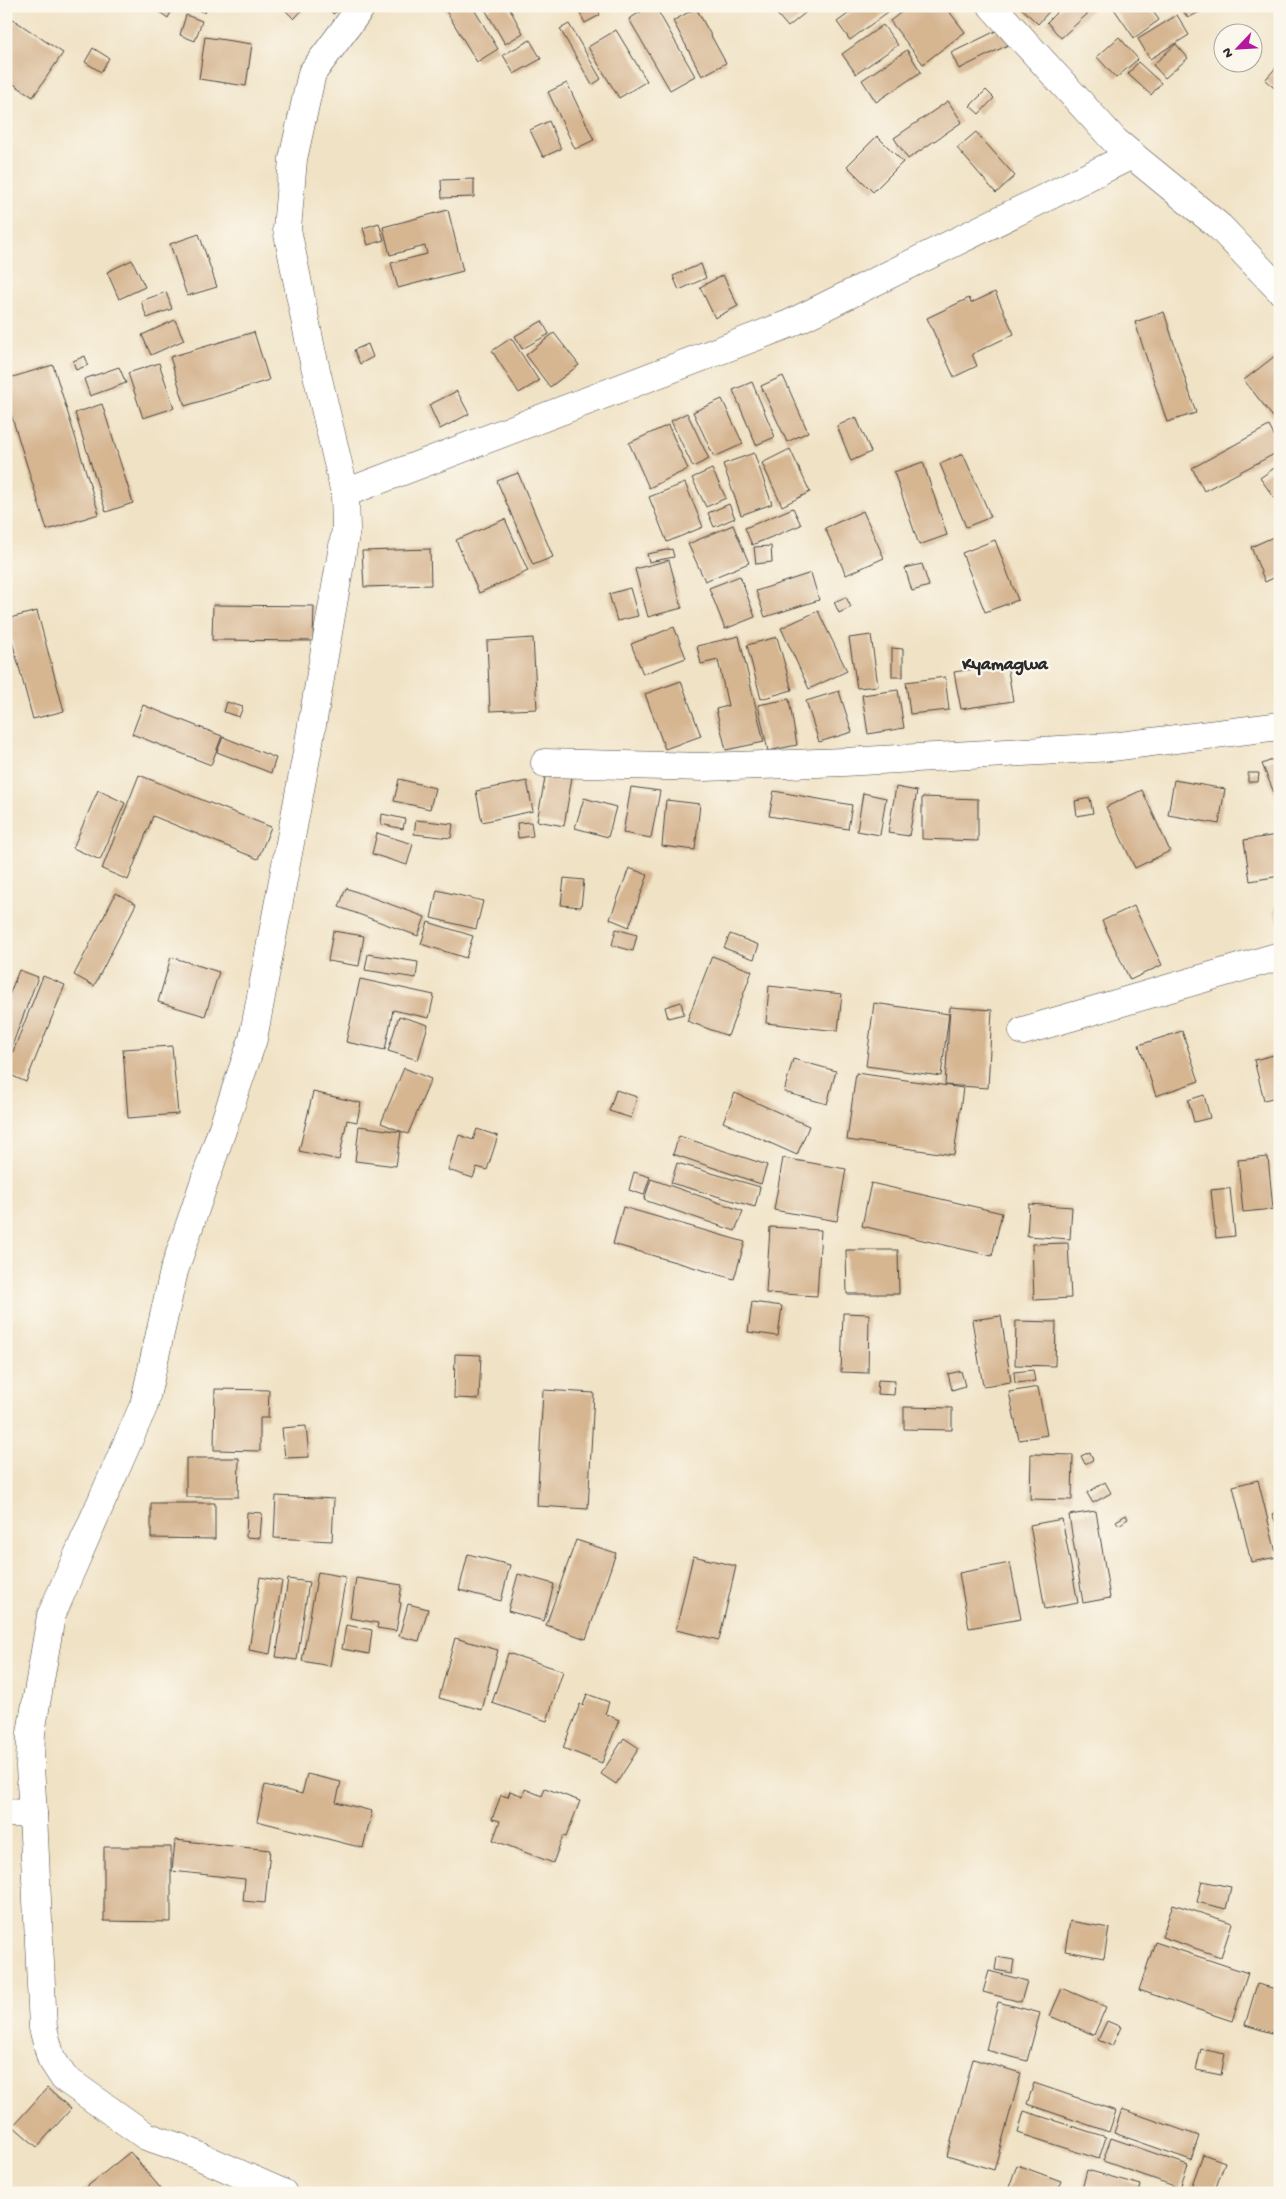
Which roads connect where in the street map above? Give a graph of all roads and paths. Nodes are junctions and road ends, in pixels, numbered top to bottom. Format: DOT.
graph roads {
  1 [pos="362,6"];
  2 [pos="992,6"];
  3 [pos="1132,154"];
  4 [pos="1280,290"];
  5 [pos="345,493"];
  6 [pos="1280,726"];
  7 [pos="545,762"];
  8 [pos="1280,956"];
  9 [pos="1023,1031"];
  10 [pos="6,1813"];
  11 [pos="33,1814"];
  12 [pos="282,2193"];
  1 -- 5 [label="street"];
  2 -- 3 [label="street"];
  3 -- 4 [label="street"];
  3 -- 5 [label="street"];
  5 -- 11 [label="street"];
  6 -- 7 [label="street"];
  8 -- 9 [label="street"];
  10 -- 11 [label="street"];
  11 -- 12 [label="street"];
}
